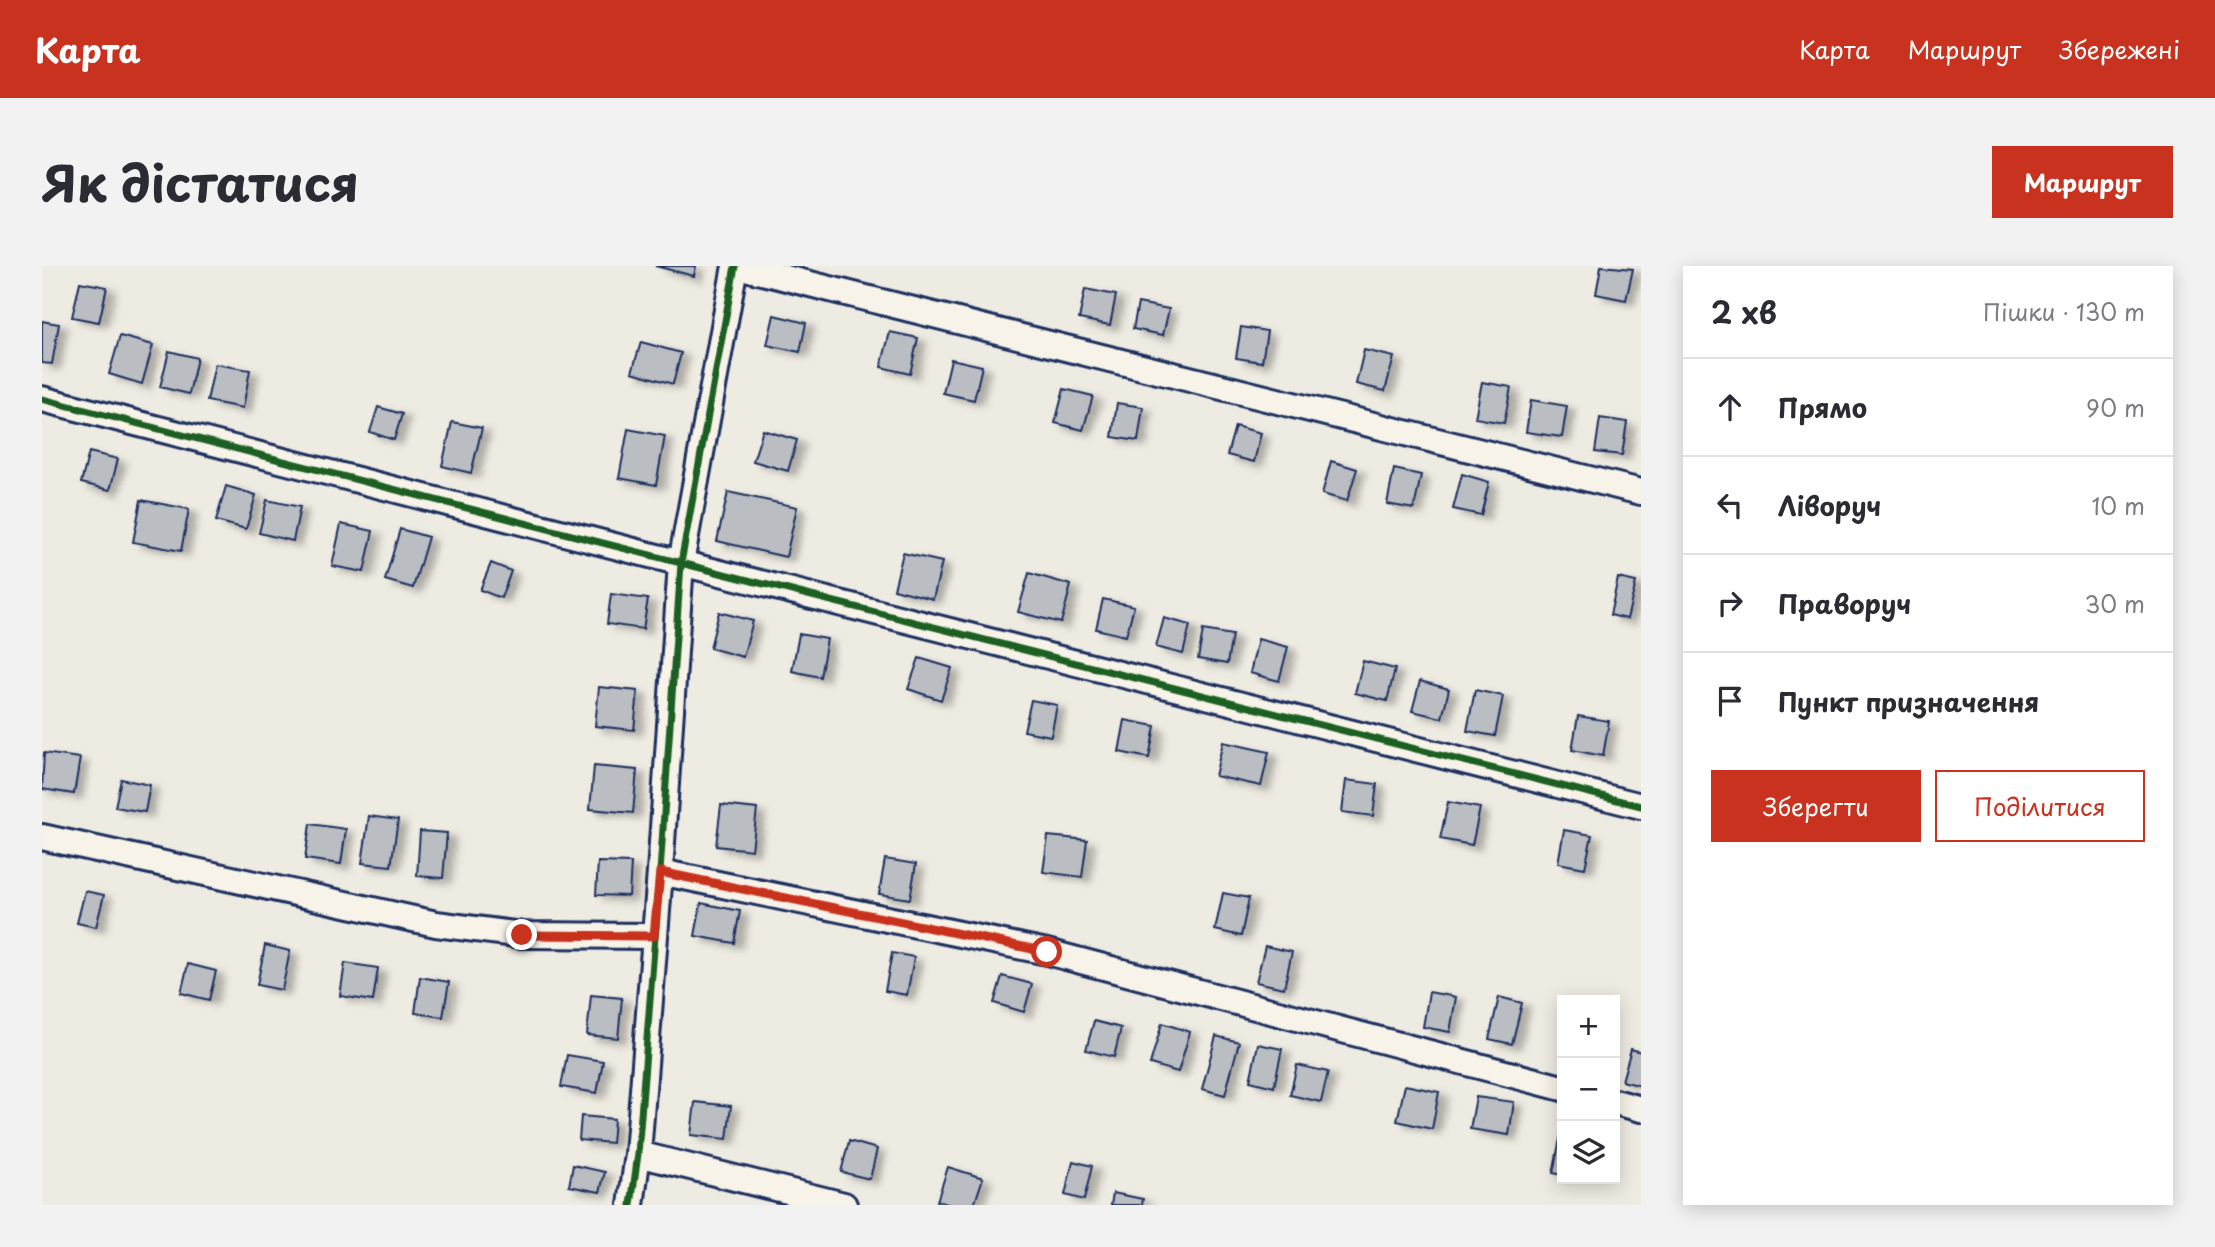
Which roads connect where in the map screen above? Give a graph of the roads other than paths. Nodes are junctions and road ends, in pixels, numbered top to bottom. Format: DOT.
graph roads {
  1 [pos="737,266"];
  2 [pos="42,399"];
  3 [pos="1641,492"];
  4 [pos="681,563"];
  5 [pos="1641,806"];
  6 [pos="42,837"];
  7 [pos="660,872"];
  8 [pos="654,936"];
  9 [pos="1557,1087"];
  10 [pos="1620,1103"];
  11 [pos="1641,1109"];
  12 [pos="638,1154"];
  13 [pos="631,1205"];
  14 [pos="844,1205"];
  1 -- 3 [label="street"];
  1 -- 4 [label="street"];
  2 -- 4 [label="street"];
  4 -- 5 [label="street"];
  4 -- 7 [label="street"];
  6 -- 8 [label="street"];
  7 -- 8 [label="street"];
  7 -- 9 [label="street"];
  8 -- 12 [label="street"];
  10 -- 11 [label="street"];
  12 -- 13 [label="street"];
  12 -- 14 [label="street"];
}
